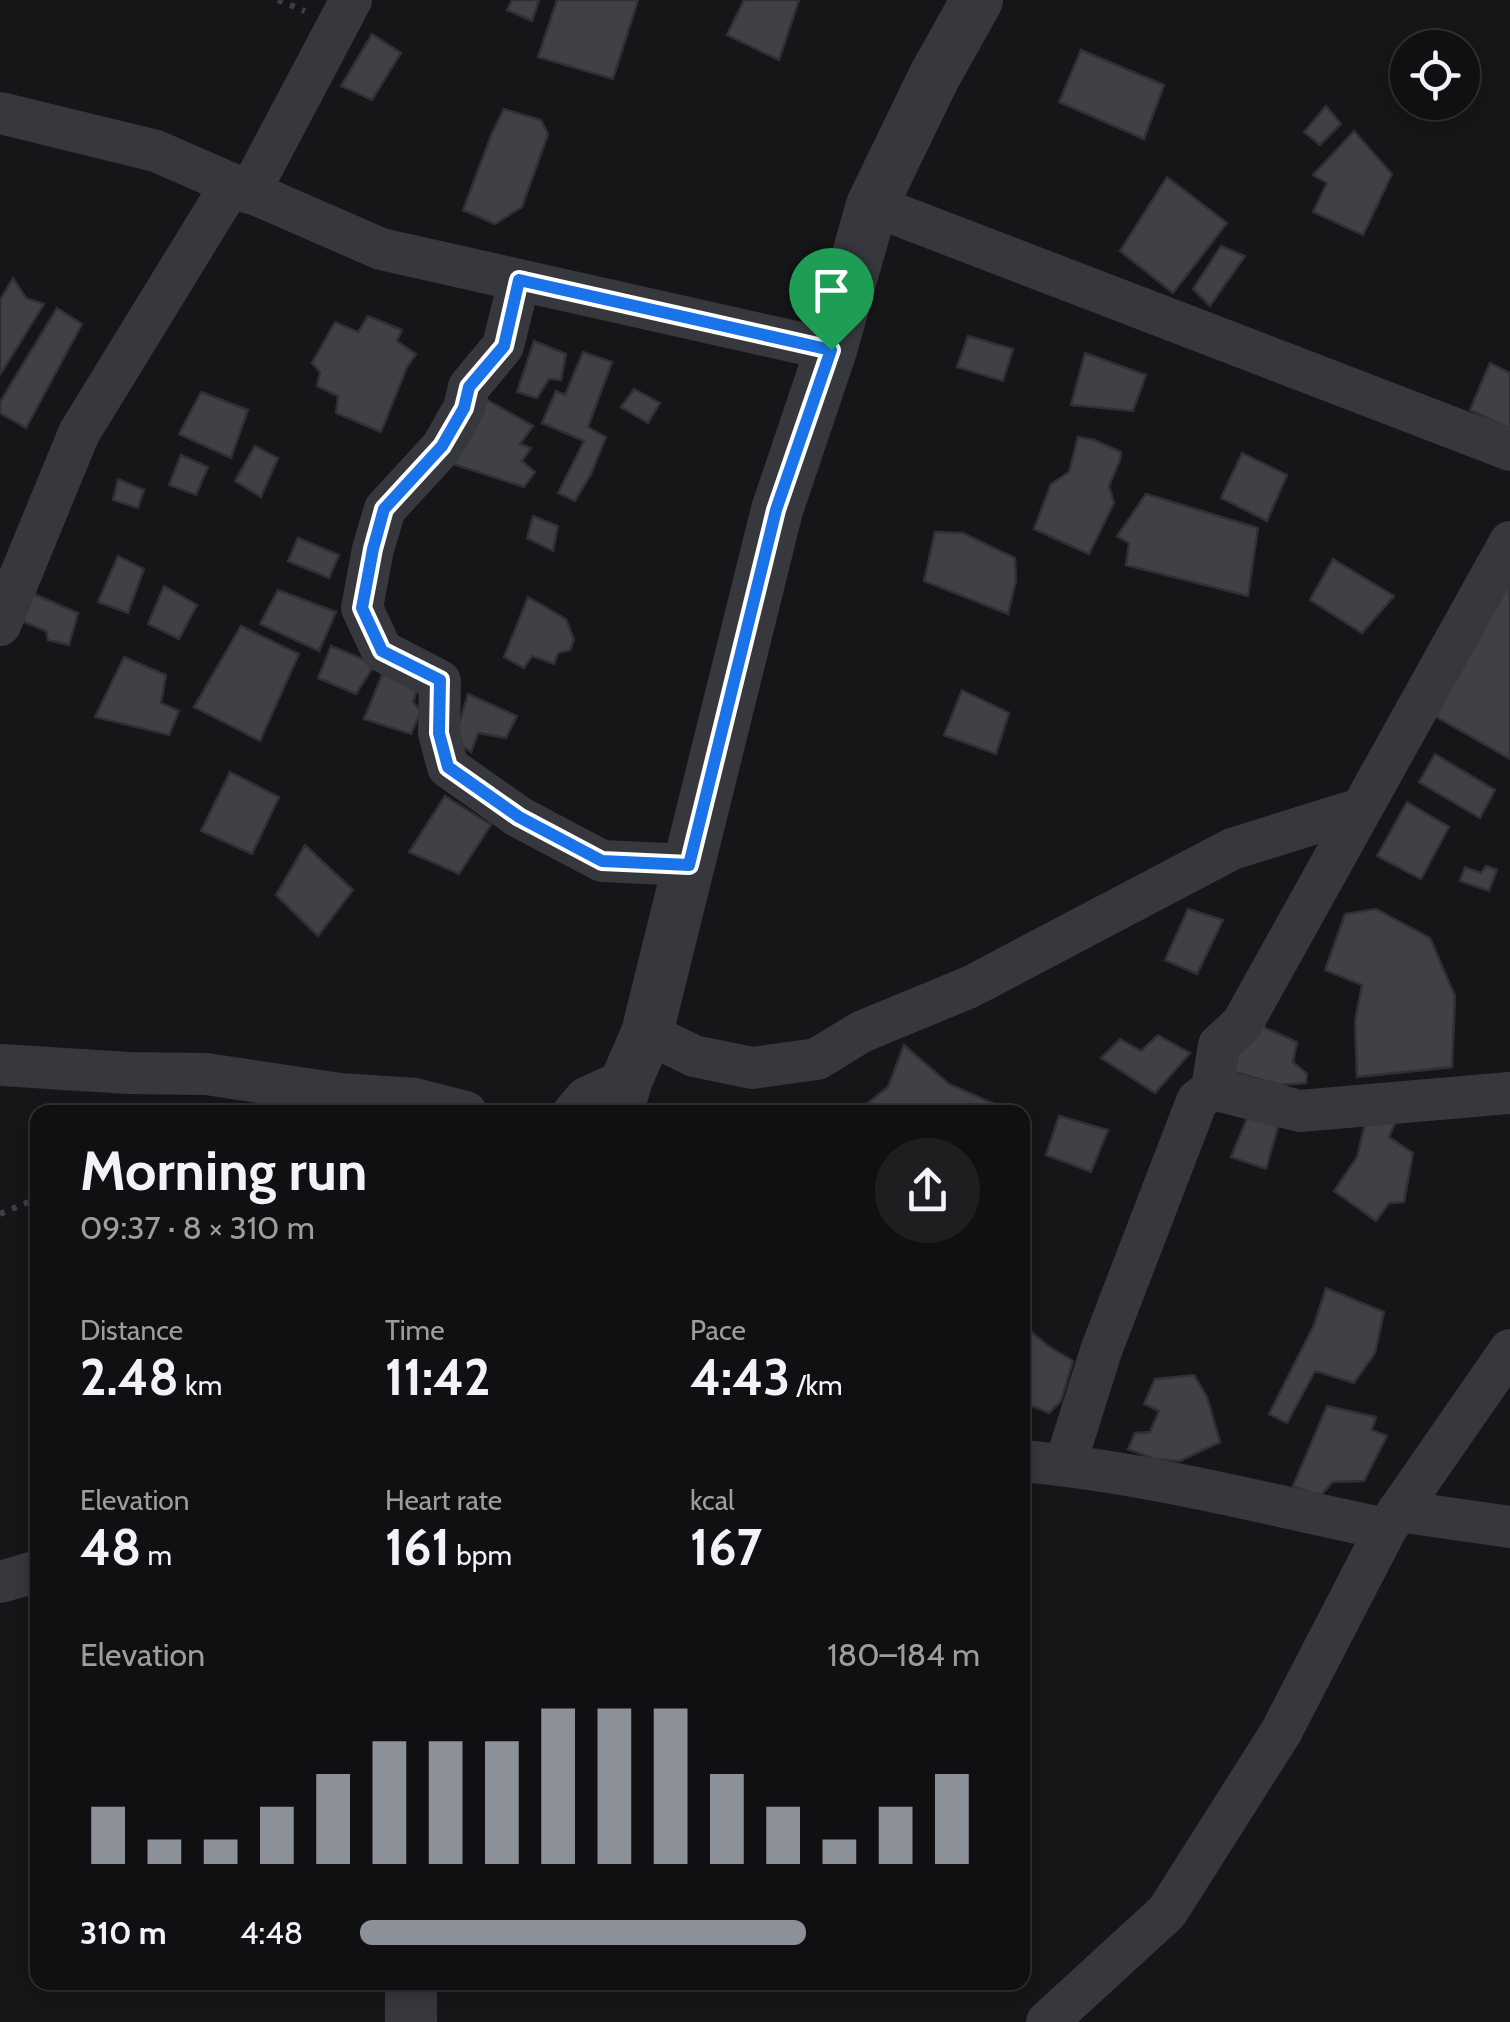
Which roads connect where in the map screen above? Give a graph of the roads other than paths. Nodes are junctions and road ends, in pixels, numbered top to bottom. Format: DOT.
graph roads {
  1 [pos="351,0"];
  2 [pos="977,0"];
  3 [pos="0,114"];
  4 [pos="240,189"];
  5 [pos="872,205"];
  6 [pos="519,280"];
  7 [pos="831,350"];
  8 [pos="1510,450"];
  9 [pos="1510,542"];
  10 [pos="0,624"];
  11 [pos="1360,808"];
  12 [pos="689,865"];
  13 [pos="0,1065"];
  14 [pos="630,1075"];
  15 [pos="1212,1089"];
  16 [pos="1510,1093"];
  17 [pos="440,1105"];
  18 [pos="580,1105"];
  19 [pos="1510,1350"];
  20 [pos="1030,1462"];
  21 [pos="1065,1465"];
  22 [pos="1392,1520"];
  23 [pos="1510,1527"];
  24 [pos="30,1573"];
  25 [pos="0,1582"];
  26 [pos="411,1990"];
  27 [pos="412,2022"];
  28 [pos="1047,2022"];
  1 -- 4 [label="street"];
  2 -- 5 [label="street"];
  3 -- 4 [label="street"];
  4 -- 6 [label="street"];
  4 -- 10 [label="street"];
  5 -- 7 [label="street"];
  5 -- 8 [label="street"];
  6 -- 7 [label="street"];
  6 -- 12 [label="street"];
  7 -- 12 [label="street"];
  9 -- 11 [label="street"];
  11 -- 14 [label="street"];
  11 -- 15 [label="street"];
  12 -- 14 [label="street"];
  13 -- 17 [label="street"];
  14 -- 18 [label="street"];
  15 -- 16 [label="street"];
  15 -- 21 [label="street"];
  19 -- 22 [label="street"];
  20 -- 21 [label="street"];
  21 -- 22 [label="street"];
  22 -- 23 [label="street"];
  22 -- 28 [label="street"];
  24 -- 25 [label="street"];
  26 -- 27 [label="street"];
}
